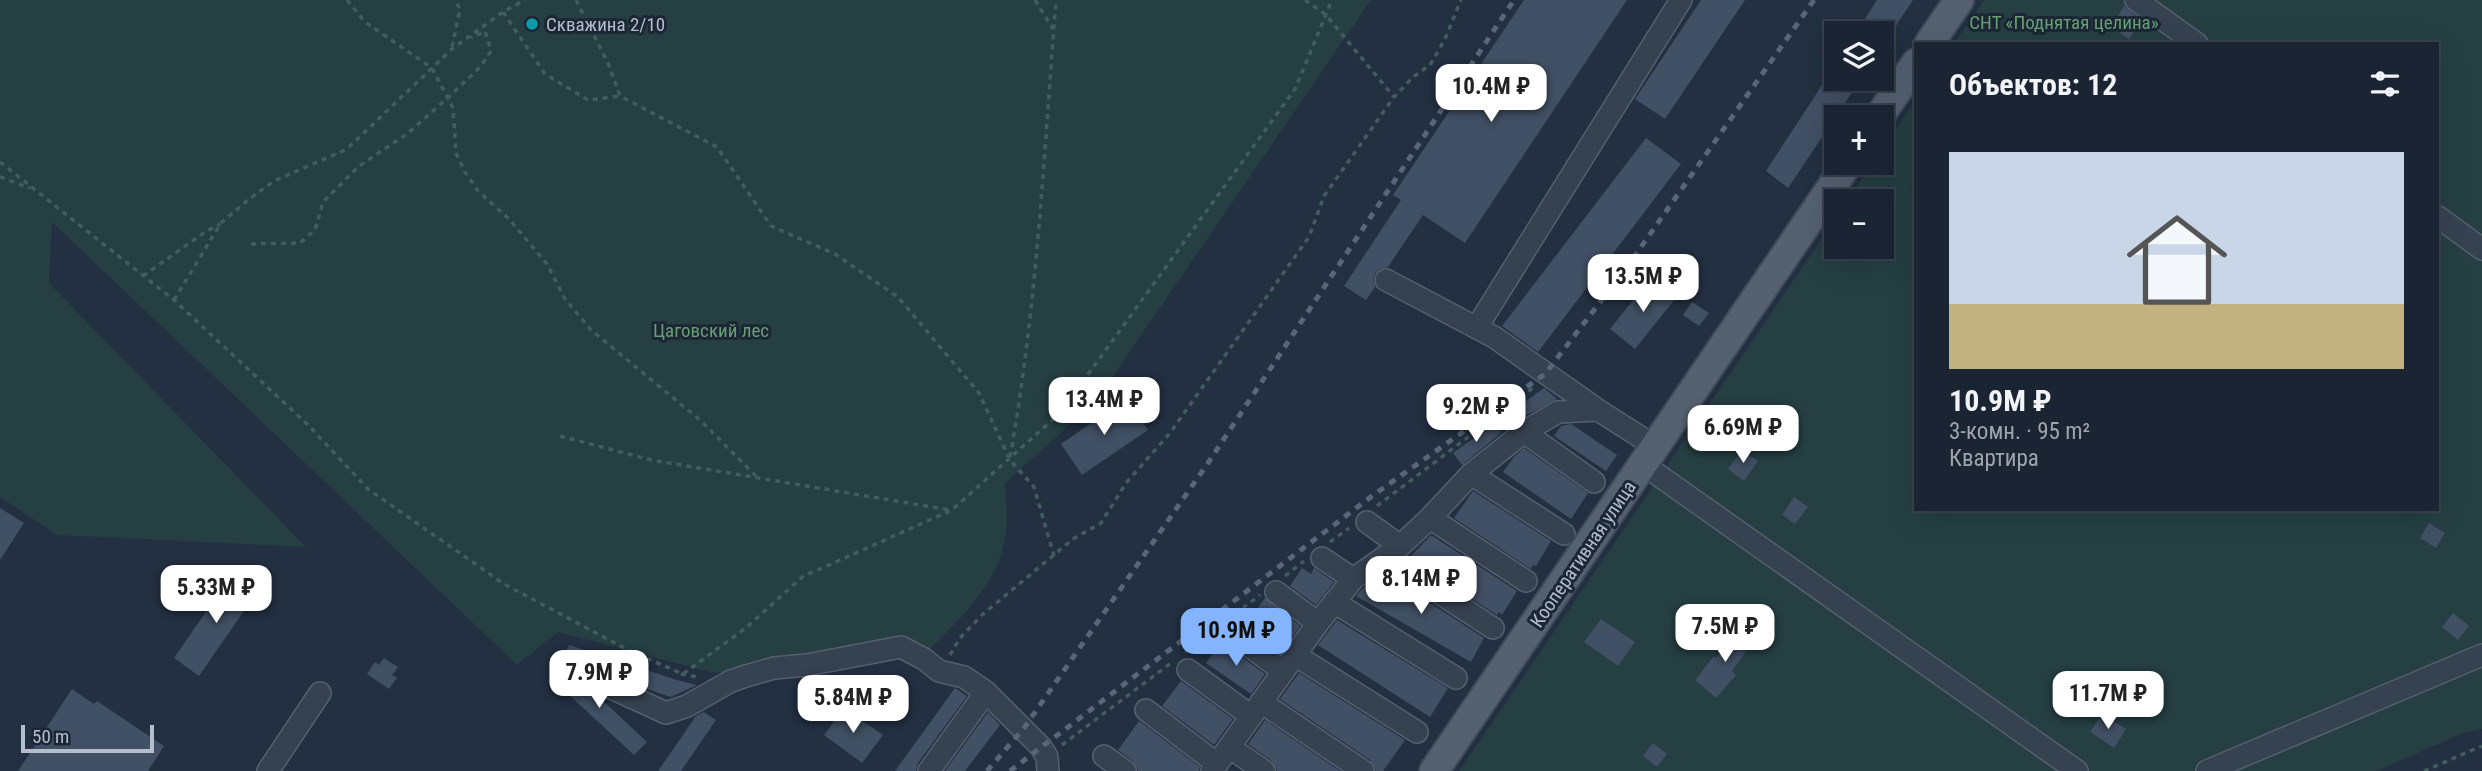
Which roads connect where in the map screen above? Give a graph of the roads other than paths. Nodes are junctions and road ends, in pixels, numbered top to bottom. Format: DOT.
graph roads {
  1 [pos="1681,0"];
  2 [pos="1959,0"];
  3 [pos="2136,0"];
  4 [pos="1930,42"];
  5 [pos="2194,42"];
  6 [pos="1914,66"];
  7 [pos="1887,105"];
  8 [pos="1840,175"];
  9 [pos="2439,218"];
  10 [pos="2482,249"];
  11 [pos="1386,279"];
  12 [pos="1477,327"];
  13 [pos="1598,410"];
  14 [pos="1524,432"];
  15 [pos="1650,456"];
  16 [pos="1471,474"];
  17 [pos="1594,482"];
  18 [pos="1430,518"];
  19 [pos="1364,519"];
  20 [pos="1564,534"];
  21 [pos="1392,551"];
  22 [pos="1320,553"];
  23 [pos="1353,579"];
  24 [pos="1526,581"];
  25 [pos="1272,589"];
  26 [pos="1334,602"];
  27 [pos="1318,623"];
  28 [pos="1227,624"];
  29 [pos="1493,628"];
  30 [pos="2482,655"];
  31 [pos="1289,663"];
  32 [pos="1188,670"];
  33 [pos="1456,678"];
  34 [pos="594,680"];
  35 [pos="986,692"];
  36 [pos="320,694"];
  37 [pos="1146,709"];
  38 [pos="1256,709"];
  39 [pos="1417,732"];
  40 [pos="1104,756"];
  41 [pos="1219,761"];
  42 [pos="1047,764"];
  43 [pos="268,771"];
  44 [pos="929,771"];
  45 [pos="1125,771"];
  46 [pos="1264,771"];
  47 [pos="1363,771"];
  48 [pos="1434,771"];
  49 [pos="2077,771"];
  50 [pos="2207,771"];
  1 -- 12 [label="street"];
  2 -- 4 [label="main road"];
  3 -- 5 [label="street"];
  6 -- 7 [label="main road"];
  8 -- 15 [label="main road, Кооперативная улица"];
  9 -- 10 [label="street"];
  11 -- 12 [label="street"];
  12 -- 13 [label="street"];
  13 -- 14 [label="street"];
  13 -- 15 [label="street"];
  14 -- 16 [label="street"];
  14 -- 17 [label="street"];
  15 -- 48 [label="main road, Кооперативная улица"];
  15 -- 49 [label="street"];
  16 -- 18 [label="street"];
  16 -- 20 [label="street"];
  18 -- 21 [label="street"];
  18 -- 24 [label="street"];
  19 -- 21 [label="street"];
  21 -- 23 [label="street"];
  21 -- 29 [label="street"];
  22 -- 23 [label="street"];
  23 -- 26 [label="street"];
  25 -- 27 [label="street"];
  26 -- 27 [label="street"];
  26 -- 33 [label="street"];
  27 -- 31 [label="street"];
  28 -- 31 [label="street"];
  30 -- 50 [label="street"];
  31 -- 38 [label="street"];
  31 -- 39 [label="street"];
  32 -- 38 [label="street"];
  34 -- 35 [label="street"];
  35 -- 42 [label="street"];
  35 -- 44 [label="street"];
  36 -- 43 [label="street"];
  37 -- 41 [label="street"];
  38 -- 41 [label="street"];
  38 -- 47 [label="street"];
  40 -- 45 [label="street"];
  41 -- 46 [label="street"];
}
